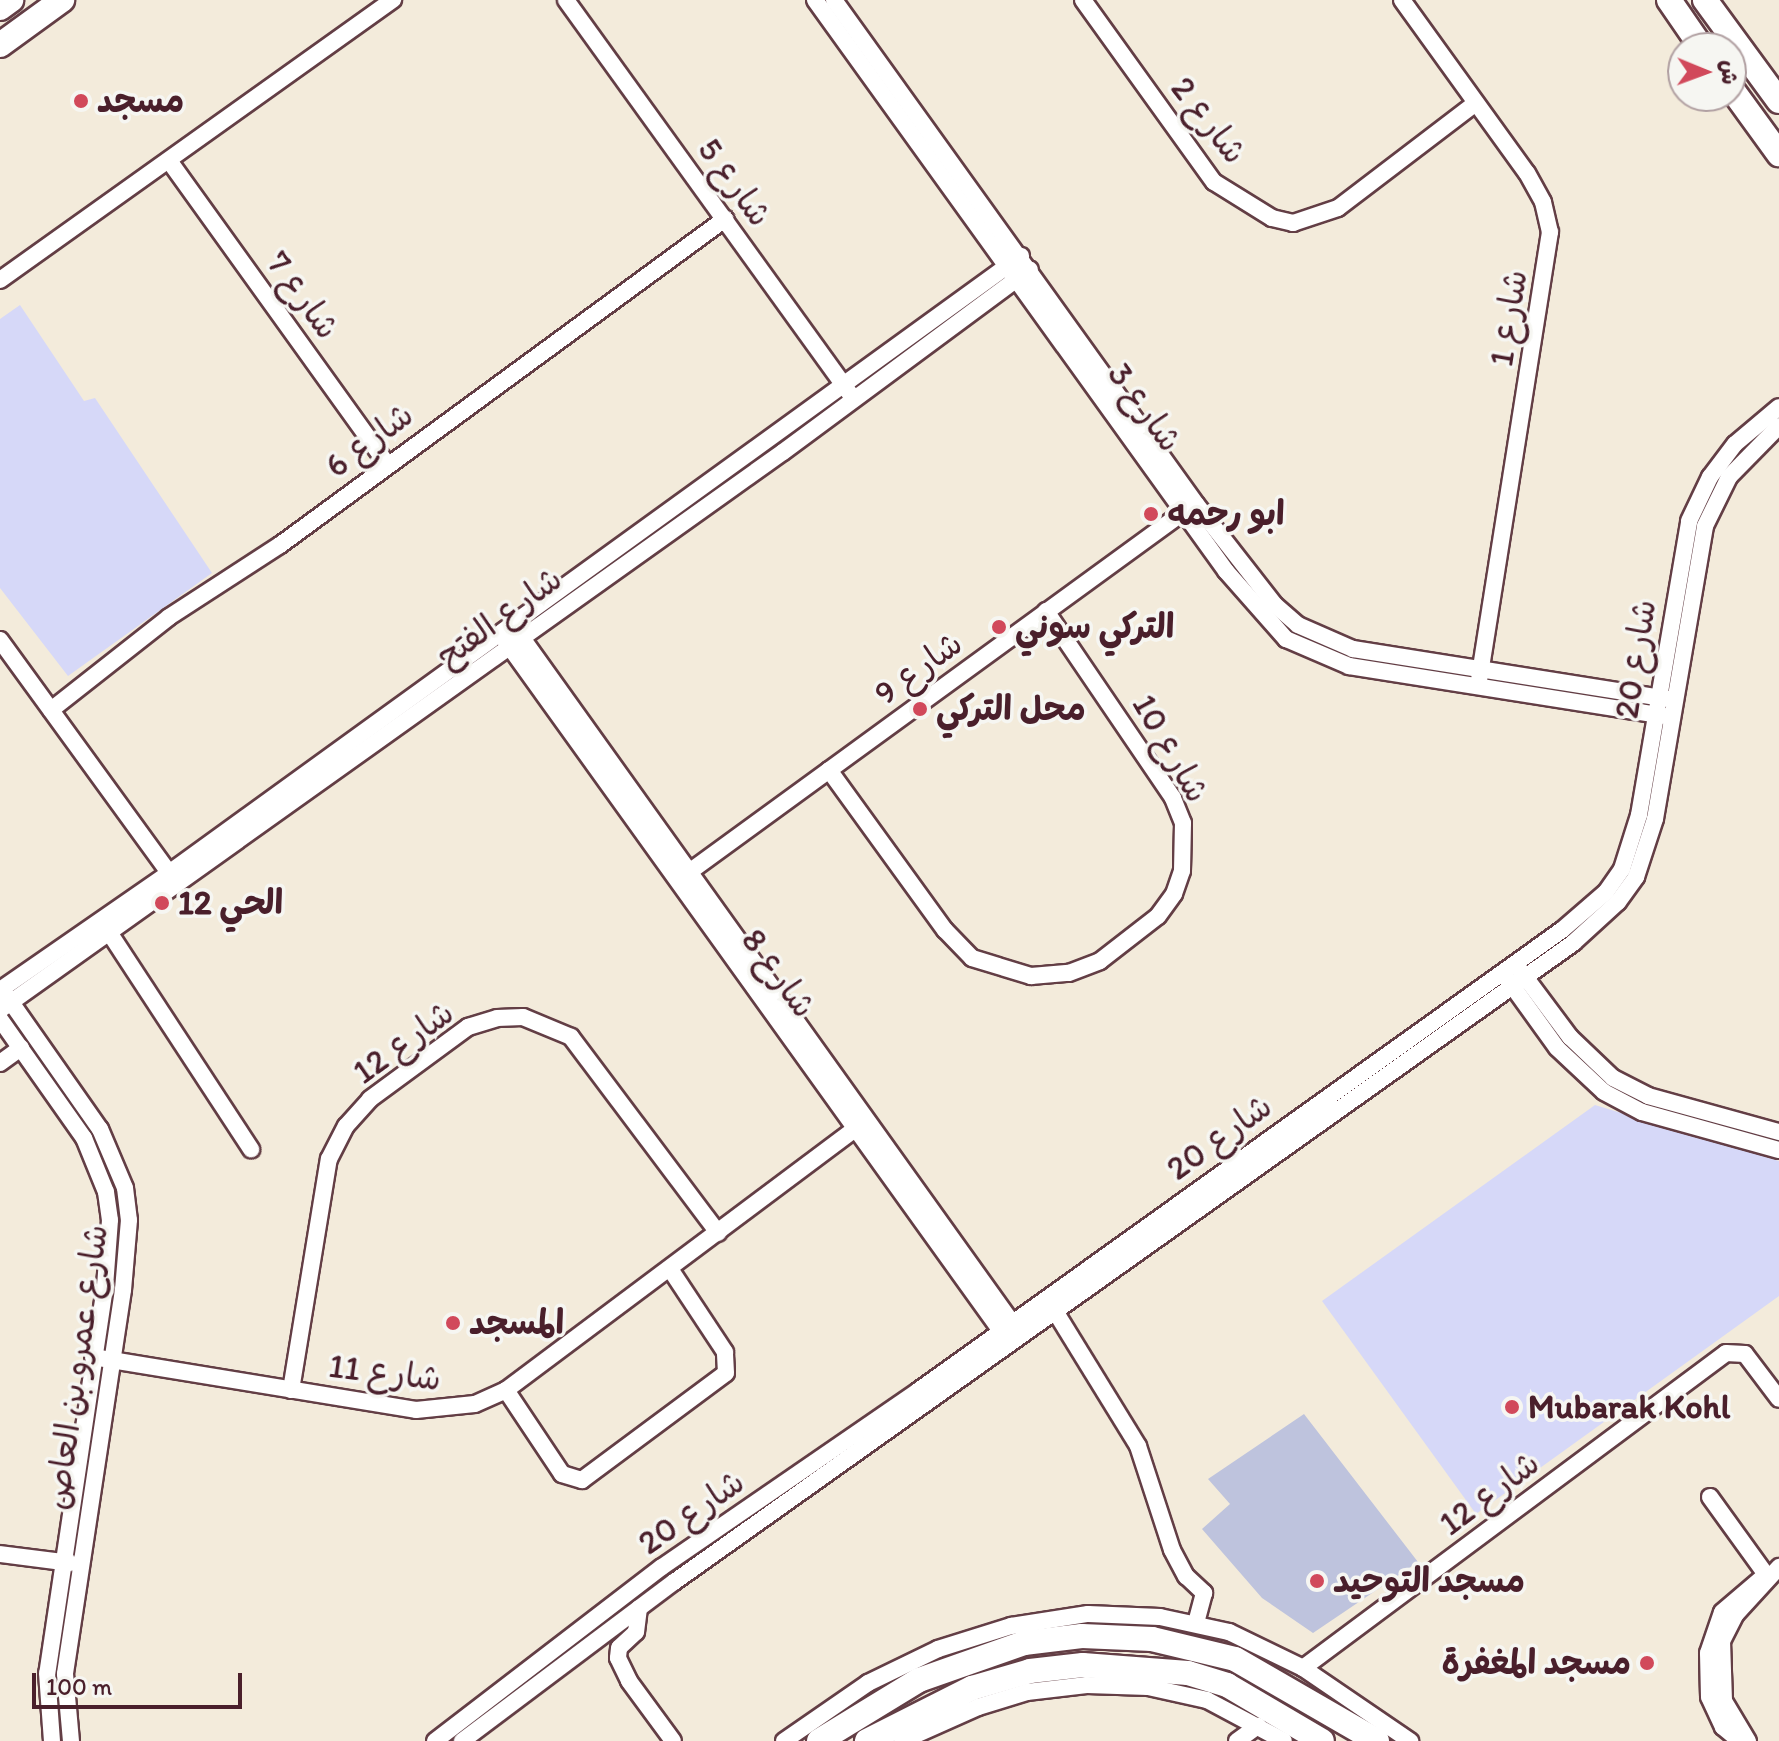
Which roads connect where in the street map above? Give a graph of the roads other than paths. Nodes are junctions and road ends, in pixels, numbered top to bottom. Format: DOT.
graph roads {
  1 [pos="11,0"];
  2 [pos="62,0"];
  3 [pos="393,0"];
  4 [pos="566,0"];
  5 [pos="815,0"];
  6 [pos="834,0"];
  7 [pos="1083,0"];
  8 [pos="1402,0"];
  9 [pos="1705,0"];
  10 [pos="1678,2"];
  11 [pos="0,8"];
  12 [pos="1696,32"];
  13 [pos="1728,32"];
  14 [pos="0,45"];
  15 [pos="1747,57"];
  16 [pos="1779,101"];
  17 [pos="1476,103"];
  18 [pos="1747,110"];
  19 [pos="1779,154"];
  20 [pos="170,162"];
  21 [pos="725,219"];
  22 [pos="1019,267"];
  23 [pos="0,280"];
  24 [pos="849,392"];
  25 [pos="1779,407"];
  26 [pos="1779,426"];
  27 [pos="386,463"];
  28 [pos="1190,508"];
  29 [pos="1046,611"];
  30 [pos="511,636"];
  31 [pos="0,640"];
  32 [pos="1479,678"];
  33 [pos="1666,708"];
  34 [pos="51,710"];
  35 [pos="829,770"];
  36 [pos="682,877"];
  37 [pos="174,879"];
  38 [pos="105,926"];
  39 [pos="1514,975"];
  40 [pos="2,996"];
  41 [pos="0,1019"];
  42 [pos="21,1048"];
  43 [pos="0,1063"];
  44 [pos="860,1125"];
  45 [pos="1779,1132"];
  46 [pos="251,1149"];
  47 [pos="1779,1150"];
  48 [pos="718,1233"];
  49 [pos="670,1269"];
  50 [pos="1055,1311"];
  51 [pos="1011,1333"];
  52 [pos="93,1357"];
  53 [pos="112,1360"];
  54 [pos="291,1390"];
  55 [pos="506,1390"];
  56 [pos="1779,1399"];
  57 [pos="1710,1497"];
  58 [pos="0,1554"];
  59 [pos="60,1562"];
  60 [pos="79,1565"];
  61 [pos="1773,1572"];
  62 [pos="639,1608"];
  63 [pos="1196,1622"];
  64 [pos="1303,1668"];
  65 [pos="1258,1726"];
  66 [pos="1742,1738"];
  67 [pos="52,1741"];
  68 [pos="71,1741"];
  69 [pos="435,1741"];
  70 [pos="462,1741"];
  71 [pos="673,1741"];
  72 [pos="784,1741"];
  73 [pos="819,1741"];
  74 [pos="867,1741"];
  75 [pos="902,1741"];
  76 [pos="1237,1741"];
  77 [pos="1284,1741"];
  78 [pos="1322,1741"];
  79 [pos="1377,1741"];
  80 [pos="1410,1741"];
  1 -- 11 [label="street"];
  2 -- 14 [label="street"];
  3 -- 20 [label="street"];
  4 -- 21 [label="street, شارع 5"];
  5 -- 22 [label="street, شارع 3"];
  6 -- 22 [label="street, شارع 3"];
  7 -- 17 [label="street, شارع 2"];
  8 -- 17 [label="street, شارع 1"];
  9 -- 13 [label="street"];
  10 -- 12 [label="street"];
  15 -- 16 [label="street"];
  17 -- 32 [label="street, شارع 1"];
  18 -- 19 [label="street"];
  20 -- 23 [label="street"];
  20 -- 27 [label="street, شارع 7"];
  21 -- 24 [label="street, شارع 5"];
  21 -- 27 [label="street, شارع 6"];
  22 -- 24 [label="street, شارع الفتح"];
  22 -- 28 [label="street, شارع 3"];
  24 -- 30 [label="street, شارع الفتح"];
  25 -- 33 [label="street, شارع 20"];
  26 -- 33 [label="street, شارع 20"];
  27 -- 34 [label="street, شارع 6"];
  28 -- 29 [label="street, شارع 9"];
  28 -- 32 [label="street, شارع 3"];
  29 -- 35 [label="street, شارع 9"];
  29 -- 35 [label="street, شارع 10"];
  30 -- 36 [label="street, شارع 8"];
  30 -- 37 [label="street, شارع الفتح"];
  31 -- 34 [label="street"];
  32 -- 33 [label="street, شارع 3"];
  33 -- 39 [label="street, شارع 20"];
  34 -- 37 [label="street"];
  35 -- 36 [label="street, شارع 9"];
  36 -- 44 [label="street, شارع 8"];
  37 -- 38 [label="street, شارع الفتح"];
  38 -- 40 [label="street, شارع الفتح"];
  38 -- 46 [label="street"];
  39 -- 45 [label="street"];
  39 -- 47 [label="street"];
  39 -- 50 [label="street, شارع 20"];
  39 -- 51 [label="street, شارع 20"];
  40 -- 53 [label="street, شارع عمرو بن العاص"];
  41 -- 42 [label="street, شارع عمرو بن العاص"];
  42 -- 43 [label="street"];
  42 -- 52 [label="street, شارع عمرو بن العاص"];
  44 -- 48 [label="street, شارع 11"];
  44 -- 51 [label="street, شارع 8"];
  48 -- 49 [label="street, شارع 11"];
  48 -- 54 [label="street, شارع 12"];
  49 -- 55 [label="street, شارع 11"];
  49 -- 55 [label="street"];
  50 -- 51 [label="street, شارع 20"];
  50 -- 63 [label="street"];
  51 -- 62 [label="street, شارع 20"];
  51 -- 69 [label="street, شارع 20"];
  52 -- 53 [label="street, شارع 11"];
  52 -- 59 [label="street, شارع عمرو بن العاص"];
  53 -- 54 [label="street, شارع 11"];
  53 -- 60 [label="street, شارع عمرو بن العاص"];
  54 -- 55 [label="street, شارع 11"];
  56 -- 64 [label="street, شارع 12"];
  57 -- 61 [label="street"];
  58 -- 59 [label="street"];
  59 -- 60 [label="street"];
  59 -- 67 [label="street, شارع عمرو بن العاص"];
  60 -- 68 [label="street, شارع عمرو بن العاص"];
  61 -- 66 [label="street"];
  62 -- 70 [label="street, شارع 20"];
  62 -- 71 [label="street"];
  63 -- 64 [label="street"];
  63 -- 72 [label="street"];
  64 -- 80 [label="street"];
  65 -- 75 [label="street"];
  65 -- 76 [label="street"];
  65 -- 77 [label="street"];
  73 -- 79 [label="street"];
  74 -- 78 [label="street"];
}
